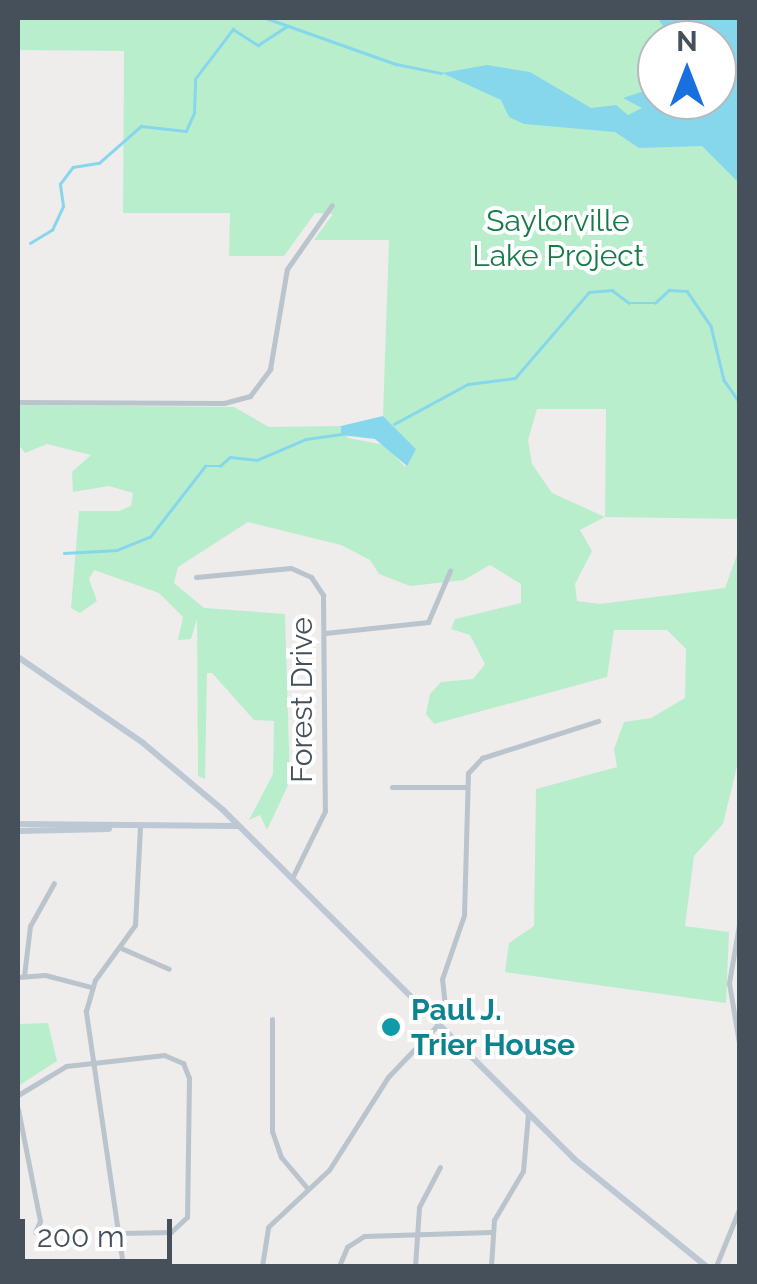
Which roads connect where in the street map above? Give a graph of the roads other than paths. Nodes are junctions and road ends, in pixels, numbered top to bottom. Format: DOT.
graph roads {
  1 [pos="332,205"];
  2 [pos="18,402"];
  3 [pos="450,571"];
  4 [pos="196,577"];
  5 [pos="326,633"];
  6 [pos="18,657"];
  7 [pos="598,721"];
  8 [pos="392,787"];
  9 [pos="466,788"];
  10 [pos="140,826"];
  11 [pos="240,826"];
  12 [pos="18,828"];
  13 [pos="292,878"];
  14 [pos="54,883"];
  15 [pos="740,919"];
  16 [pos="121,948"];
  17 [pos="169,969"];
  18 [pos="21,976"];
  19 [pos="91,987"];
  20 [pos="272,1019"];
  21 [pos="439,1024"];
  22 [pos="739,1043"];
  23 [pos="92,1061"];
  24 [pos="18,1095"];
  25 [pos="18,1109"];
  26 [pos="740,1109"];
  27 [pos="529,1114"];
  28 [pos="440,1167"];
  29 [pos="308,1189"];
  30 [pos="740,1207"];
  31 [pos="35,1232"];
  32 [pos="491,1232"];
  33 [pos="122,1233"];
  34 [pos="415,1234"];
  35 [pos="123,1266"];
  36 [pos="262,1266"];
  37 [pos="339,1266"];
  38 [pos="415,1266"];
  39 [pos="491,1266"];
  40 [pos="706,1266"];
  41 [pos="716,1266"];
  1 -- 2 [label="street"];
  3 -- 5 [label="street"];
  4 -- 5 [label="street, Forest Drive"];
  5 -- 13 [label="street, Forest Drive"];
  6 -- 11 [label="main road"];
  7 -- 9 [label="street"];
  8 -- 9 [label="street"];
  9 -- 21 [label="street"];
  10 -- 11 [label="main road"];
  10 -- 12 [label="main road"];
  10 -- 16 [label="street"];
  11 -- 13 [label="main road"];
  13 -- 21 [label="main road"];
  14 -- 18 [label="street"];
  15 -- 22 [label="street"];
  16 -- 17 [label="street"];
  16 -- 19 [label="street"];
  18 -- 19 [label="street"];
  19 -- 23 [label="street"];
  20 -- 29 [label="street"];
  21 -- 27 [label="main road"];
  21 -- 29 [label="street"];
  22 -- 26 [label="street"];
  23 -- 24 [label="street"];
  23 -- 33 [label="street"];
  23 -- 33 [label="street"];
  25 -- 31 [label="street"];
  27 -- 32 [label="street"];
  27 -- 40 [label="main road"];
  28 -- 34 [label="street"];
  29 -- 36 [label="street"];
  30 -- 41 [label="street"];
  32 -- 34 [label="street"];
  32 -- 39 [label="street"];
  33 -- 35 [label="street"];
  34 -- 37 [label="street"];
  34 -- 38 [label="street"];
}
